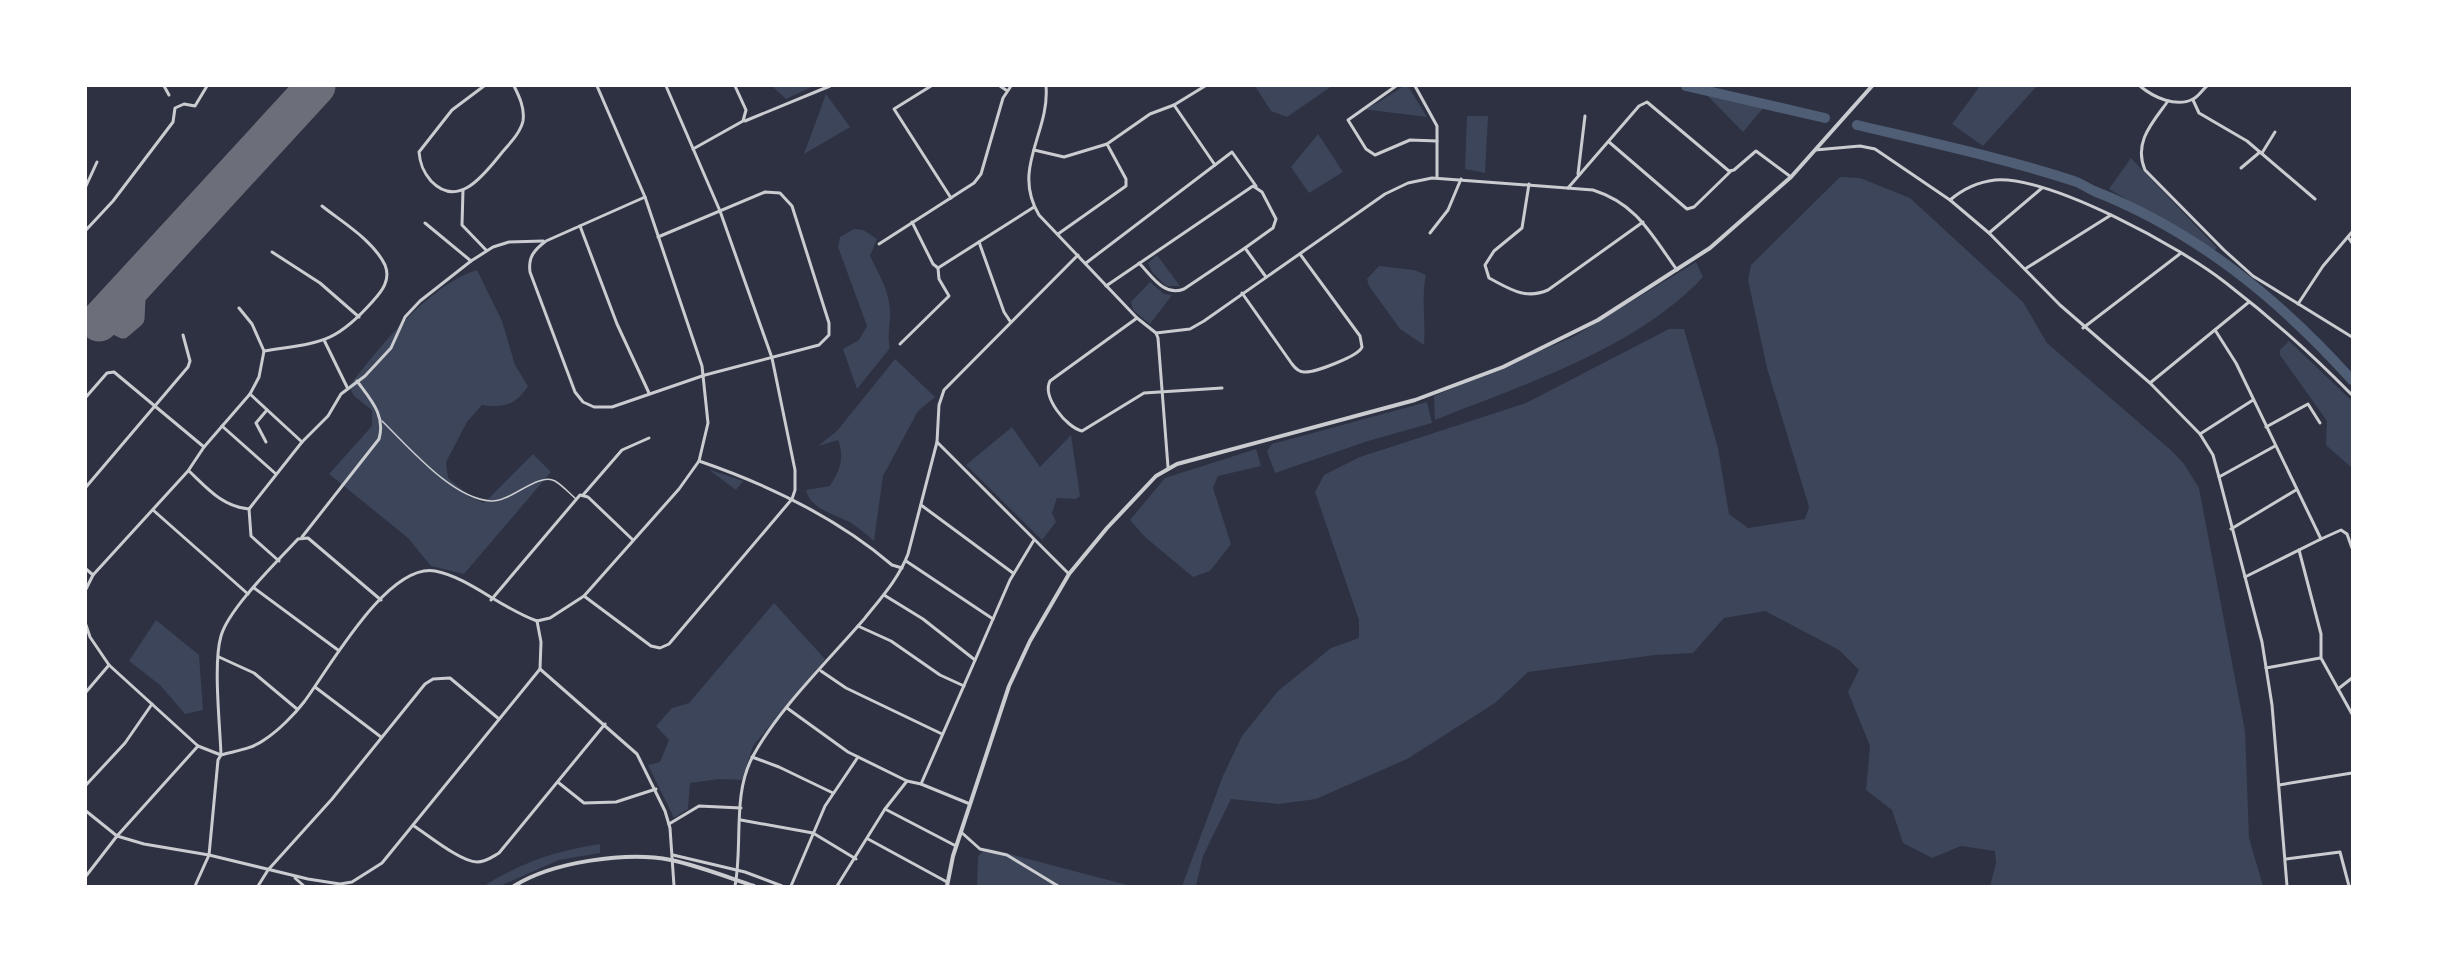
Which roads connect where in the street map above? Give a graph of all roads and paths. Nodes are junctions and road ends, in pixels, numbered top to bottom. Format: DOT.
graph roads {
  1 [pos="164,86"];
  2 [pos="207,86"];
  3 [pos="484,86"];
  4 [pos="514,86"];
  5 [pos="597,86"];
  6 [pos="666,86"];
  7 [pos="735,86"];
  8 [pos="830,86"];
  9 [pos="931,86"];
  10 [pos="1000,86"];
  11 [pos="1011,86"];
  12 [pos="1046,86"];
  13 [pos="1205,86"];
  14 [pos="1396,86"];
  15 [pos="1415,86"];
  16 [pos="1872,86"];
  17 [pos="2140,86"];
  18 [pos="2206,86"];
  19 [pos="1006,90"];
  20 [pos="169,95"];
  21 [pos="2193,100"];
  22 [pos="2168,101"];
  23 [pos="1174,105"];
  24 [pos="1585,116"];
  25 [pos="743,121"];
  26 [pos="2275,132"];
  27 [pos="1437,141"];
  28 [pos="1609,142"];
  29 [pos="1107,144"];
  30 [pos="693,149"];
  31 [pos="1034,150"];
  32 [pos="1813,150"];
  33 [pos="2261,152"];
  34 [pos="97,162"];
  35 [pos="1215,165"];
  36 [pos="2241,168"];
  37 [pos="1731,171"];
  38 [pos="1578,176"];
  39 [pos="1791,177"];
  40 [pos="1437,178"];
  41 [pos="1461,178"];
  42 [pos="1529,184"];
  43 [pos="86,186"];
  44 [pos="1256,186"];
  45 [pos="1568,188"];
  46 [pos="2042,188"];
  47 [pos="463,190"];
  48 [pos="645,197"];
  49 [pos="951,198"];
  50 [pos="2315,199"];
  51 [pos="1950,200"];
  52 [pos="322,206"];
  53 [pos="1034,207"];
  54 [pos="720,211"];
  55 [pos="2111,215"];
  56 [pos="912,222"];
  57 [pos="1643,222"];
  58 [pos="425,223"];
  59 [pos="580,226"];
  60 [pos="86,230"];
  61 [pos="1989,232"];
  62 [pos="2352,232"];
  63 [pos="1430,234"];
  64 [pos="1058,235"];
  65 [pos="658,237"];
  66 [pos="2348,237"];
  67 [pos="546,241"];
  68 [pos="979,242"];
  69 [pos="2352,243"];
  70 [pos="879,244"];
  71 [pos="1245,249"];
  72 [pos="487,251"];
  73 [pos="272,252"];
  74 [pos="2181,253"];
  75 [pos="1300,254"];
  76 [pos="1078,255"];
  77 [pos="471,261"];
  78 [pos="1086,263"];
  79 [pos="1139,263"];
  80 [pos="938,268"];
  81 [pos="2025,268"];
  82 [pos="1677,270"];
  83 [pos="1266,277"];
  84 [pos="1106,286"];
  85 [pos="1242,293"];
  86 [pos="2249,302"];
  87 [pos="2298,304"];
  88 [pos="239,308"];
  89 [pos="359,317"];
  90 [pos="1137,318"];
  91 [pos="1010,321"];
  92 [pos="2084,328"];
  93 [pos="2215,330"];
  94 [pos="1156,333"];
  95 [pos="183,335"];
  96 [pos="2352,337"];
  97 [pos="324,340"];
  98 [pos="900,344"];
  99 [pos="264,351"];
  100 [pos="772,358"];
  101 [pos="705,375"];
  102 [pos="357,381"];
  103 [pos="2150,383"];
  104 [pos="347,387"];
  105 [pos="1222,388"];
  106 [pos="649,393"];
  107 [pos="1162,393"];
  108 [pos="250,394"];
  109 [pos="2352,395"];
  110 [pos="86,397"];
  111 [pos="2253,400"];
  112 [pos="155,405"];
  113 [pos="267,410"];
  114 [pos="381,420"];
  115 [pos="2320,423"];
  116 [pos="222,426"];
  117 [pos="2266,427"];
  118 [pos="2200,434"];
  119 [pos="649,438"];
  120 [pos="266,442"];
  121 [pos="302,442"];
  122 [pos="937,442"];
  123 [pos="2275,446"];
  124 [pos="204,447"];
  125 [pos="699,461"];
  126 [pos="1168,468"];
  127 [pos="188,471"];
  128 [pos="276,474"];
  129 [pos="2219,477"];
  130 [pos="86,487"];
  131 [pos="2296,490"];
  132 [pos="583,495"];
  133 [pos="576,498"];
  134 [pos="792,499"];
  135 [pos="921,505"];
  136 [pos="249,509"];
  137 [pos="153,510"];
  138 [pos="2231,529"];
  139 [pos="302,537"];
  140 [pos="2321,539"];
  141 [pos="633,540"];
  142 [pos="1034,540"];
  143 [pos="2352,548"];
  144 [pos="2299,550"];
  145 [pos="279,561"];
  146 [pos="906,561"];
  147 [pos="902,568"];
  148 [pos="86,569"];
  149 [pos="1014,573"];
  150 [pos="1069,574"];
  151 [pos="93,575"];
  152 [pos="2245,577"];
  153 [pos="254,588"];
  154 [pos="86,589"];
  155 [pos="248,595"];
  156 [pos="884,595"];
  157 [pos="584,596"];
  158 [pos="381,600"];
  159 [pos="491,600"];
  160 [pos="993,619"];
  161 [pos="537,621"];
  162 [pos="86,625"];
  163 [pos="858,626"];
  164 [pos="338,650"];
  165 [pos="219,657"];
  166 [pos="2321,658"];
  167 [pos="975,660"];
  168 [pos="109,665"];
  169 [pos="2266,668"];
  170 [pos="540,669"];
  171 [pos="820,671"];
  172 [pos="2352,678"];
  173 [pos="964,686"];
  174 [pos="314,687"];
  175 [pos="2338,689"];
  176 [pos="86,692"];
  177 [pos="152,704"];
  178 [pos="787,708"];
  179 [pos="297,709"];
  180 [pos="2352,714"];
  181 [pos="499,719"];
  182 [pos="605,724"];
  183 [pos="942,734"];
  184 [pos="381,737"];
  185 [pos="198,746"];
  186 [pos="221,755"];
  187 [pos="752,757"];
  188 [pos="858,757"];
  189 [pos="2352,773"];
  190 [pos="559,782"];
  191 [pos="907,782"];
  192 [pos="921,783"];
  193 [pos="86,785"];
  194 [pos="2279,785"];
  195 [pos="656,789"];
  196 [pos="833,793"];
  197 [pos="970,804"];
  198 [pos="741,808"];
  199 [pos="885,809"];
  200 [pos="86,811"];
  201 [pos="740,820"];
  202 [pos="669,824"];
  203 [pos="414,826"];
  204 [pos="961,832"];
  205 [pos="813,833"];
  206 [pos="117,836"];
  207 [pos="868,839"];
  208 [pos="956,846"];
  209 [pos="208,855"];
  210 [pos="673,855"];
  211 [pos="856,859"];
  212 [pos="2285,859"];
  213 [pos="673,860"];
  214 [pos="268,870"];
  215 [pos="737,870"];
  216 [pos="86,876"];
  217 [pos="293,877"];
  218 [pos="736,880"];
  219 [pos="947,884"];
  220 [pos="195,886"];
  221 [pos="258,886"];
  222 [pos="304,886"];
  223 [pos="514,886"];
  224 [pos="674,886"];
  225 [pos="735,886"];
  226 [pos="754,886"];
  227 [pos="782,886"];
  228 [pos="792,886"];
  229 [pos="837,886"];
  230 [pos="1058,886"];
  231 [pos="2288,886"];
  232 [pos="2349,886"];
  1 -- 20 [label="street"];
  2 -- 60 [label="street"];
  3 -- 47 [label="street"];
  4 -- 47 [label="street"];
  5 -- 48 [label="street"];
  6 -- 30 [label="street"];
  7 -- 25 [label="street"];
  8 -- 25 [label="street"];
  9 -- 49 [label="street"];
  10 -- 19 [label="street"];
  11 -- 19 [label="street"];
  12 -- 31 [label="street"];
  13 -- 23 [label="street"];
  14 -- 27 [label="street"];
  15 -- 27 [label="street"];
  16 -- 32 [label="street"];
  17 -- 22 [label="street"];
  18 -- 21 [label="street"];
  19 -- 49 [label="street"];
  21 -- 22 [label="street"];
  21 -- 33 [label="street"];
  22 -- 87 [label="street"];
  23 -- 29 [label="street"];
  23 -- 35 [label="street"];
  24 -- 38 [label="street"];
  25 -- 30 [label="street"];
  26 -- 33 [label="street"];
  27 -- 40 [label="street"];
  28 -- 37 [label="street"];
  28 -- 37 [label="street"];
  28 -- 38 [label="street"];
  29 -- 31 [label="street"];
  29 -- 64 [label="street"];
  30 -- 54 [label="street"];
  31 -- 53 [label="street"];
  32 -- 39 [label="street"];
  32 -- 51 [label="street"];
  33 -- 36 [label="street"];
  33 -- 50 [label="street"];
  34 -- 43 [label="street"];
  35 -- 44 [label="street"];
  35 -- 78 [label="street"];
  37 -- 39 [label="street"];
  38 -- 45 [label="street"];
  39 -- 82 [label="street"];
  40 -- 41 [label="street"];
  40 -- 75 [label="street"];
  41 -- 42 [label="street"];
  41 -- 63 [label="street"];
  42 -- 45 [label="street"];
  42 -- 57 [label="street"];
  44 -- 71 [label="street"];
  44 -- 79 [label="street"];
  45 -- 57 [label="street"];
  46 -- 51 [label="street"];
  46 -- 55 [label="street"];
  46 -- 61 [label="street"];
  47 -- 72 [label="street"];
  48 -- 59 [label="street"];
  48 -- 65 [label="street"];
  49 -- 56 [label="street"];
  51 -- 61 [label="street"];
  52 -- 89 [label="street"];
  53 -- 64 [label="street"];
  53 -- 68 [label="street"];
  54 -- 65 [label="street"];
  54 -- 100 [label="street"];
  54 -- 100 [label="street"];
  55 -- 74 [label="street"];
  55 -- 81 [label="street"];
  56 -- 70 [label="street"];
  56 -- 80 [label="street"];
  57 -- 82 [label="street"];
  58 -- 77 [label="street"];
  59 -- 67 [label="street"];
  59 -- 106 [label="street"];
  61 -- 81 [label="street"];
  62 -- 66 [label="street"];
  64 -- 76 [label="street"];
  65 -- 101 [label="street"];
  66 -- 69 [label="street"];
  66 -- 87 [label="street"];
  67 -- 72 [label="street"];
  67 -- 106 [label="street"];
  68 -- 80 [label="street"];
  68 -- 91 [label="street"];
  71 -- 79 [label="street"];
  71 -- 83 [label="street"];
  72 -- 77 [label="street"];
  73 -- 89 [label="street"];
  74 -- 86 [label="street"];
  74 -- 92 [label="street"];
  75 -- 83 [label="street"];
  75 -- 85 [label="street"];
  76 -- 78 [label="street"];
  76 -- 91 [label="street"];
  77 -- 102 [label="street"];
  78 -- 84 [label="street"];
  79 -- 84 [label="street"];
  80 -- 98 [label="street"];
  81 -- 92 [label="street"];
  82 -- 126 [label="street"];
  83 -- 85 [label="street"];
  84 -- 90 [label="street"];
  85 -- 94 [label="street"];
  86 -- 93 [label="street"];
  86 -- 109 [label="street"];
  87 -- 96 [label="street"];
  88 -- 99 [label="street"];
  89 -- 97 [label="street"];
  90 -- 94 [label="street"];
  90 -- 107 [label="street"];
  91 -- 122 [label="street"];
  92 -- 103 [label="street"];
  93 -- 103 [label="street"];
  93 -- 111 [label="street"];
  94 -- 107 [label="street"];
  95 -- 112 [label="street"];
  97 -- 99 [label="street"];
  97 -- 104 [label="street"];
  99 -- 108 [label="street"];
  100 -- 101 [label="street"];
  100 -- 134 [label="street"];
  101 -- 106 [label="street"];
  101 -- 125 [label="street"];
  102 -- 104 [label="street"];
  102 -- 114 [label="street"];
  103 -- 118 [label="street"];
  104 -- 121 [label="street"];
  105 -- 107 [label="street"];
  107 -- 126 [label="street"];
  108 -- 113 [label="street"];
  108 -- 116 [label="street"];
  110 -- 112 [label="street"];
  111 -- 117 [label="street"];
  111 -- 118 [label="street"];
  112 -- 124 [label="street"];
  112 -- 130 [label="street"];
  113 -- 120 [label="street"];
  113 -- 121 [label="street"];
  114 -- 133 [label="lane"];
  114 -- 139 [label="street"];
  115 -- 117 [label="street"];
  116 -- 124 [label="street"];
  116 -- 128 [label="street"];
  117 -- 123 [label="street"];
  118 -- 129 [label="street"];
  119 -- 132 [label="street"];
  121 -- 128 [label="street"];
  122 -- 135 [label="street"];
  122 -- 142 [label="street"];
  123 -- 129 [label="street"];
  123 -- 131 [label="street"];
  124 -- 127 [label="street"];
  125 -- 134 [label="street"];
  125 -- 141 [label="street"];
  126 -- 150 [label="street"];
  127 -- 136 [label="street"];
  127 -- 137 [label="street"];
  128 -- 136 [label="street"];
  129 -- 138 [label="street"];
  131 -- 138 [label="street"];
  131 -- 140 [label="street"];
  132 -- 133 [label="street"];
  132 -- 141 [label="street"];
  133 -- 159 [label="street"];
  134 -- 147 [label="street"];
  134 -- 157 [label="street"];
  135 -- 146 [label="street"];
  135 -- 149 [label="street"];
  136 -- 145 [label="street"];
  137 -- 151 [label="street"];
  137 -- 155 [label="street"];
  138 -- 152 [label="street"];
  139 -- 145 [label="street"];
  139 -- 158 [label="street"];
  140 -- 143 [label="street"];
  140 -- 144 [label="street"];
  141 -- 157 [label="street"];
  142 -- 149 [label="street"];
  142 -- 150 [label="street"];
  144 -- 152 [label="street"];
  144 -- 166 [label="street"];
  145 -- 153 [label="street"];
  146 -- 147 [label="street"];
  146 -- 160 [label="street"];
  147 -- 156 [label="street"];
  148 -- 151 [label="street"];
  149 -- 160 [label="street"];
  150 -- 197 [label="street"];
  151 -- 154 [label="street"];
  152 -- 169 [label="street"];
  153 -- 155 [label="street"];
  153 -- 164 [label="street"];
  155 -- 165 [label="street"];
  156 -- 163 [label="street"];
  156 -- 167 [label="street"];
  157 -- 161 [label="street"];
  158 -- 159 [label="street"];
  158 -- 164 [label="street"];
  159 -- 161 [label="street"];
  160 -- 167 [label="street"];
  161 -- 170 [label="street"];
  162 -- 168 [label="street"];
  163 -- 171 [label="street"];
  163 -- 173 [label="street"];
  164 -- 174 [label="street"];
  165 -- 179 [label="street"];
  165 -- 186 [label="street"];
  166 -- 169 [label="street"];
  166 -- 175 [label="street"];
  167 -- 173 [label="street"];
  168 -- 176 [label="street"];
  168 -- 177 [label="street"];
  169 -- 194 [label="street"];
  170 -- 181 [label="street"];
  170 -- 182 [label="street"];
  171 -- 178 [label="street"];
  171 -- 183 [label="street"];
  172 -- 175 [label="street"];
  173 -- 183 [label="street"];
  174 -- 179 [label="street"];
  174 -- 184 [label="street"];
  175 -- 180 [label="street"];
  177 -- 185 [label="street"];
  177 -- 193 [label="street"];
  178 -- 187 [label="street"];
  178 -- 188 [label="street"];
  179 -- 186 [label="street"];
  181 -- 184 [label="street"];
  181 -- 203 [label="street"];
  182 -- 190 [label="street"];
  182 -- 195 [label="street"];
  183 -- 192 [label="street"];
  184 -- 214 [label="street"];
  185 -- 186 [label="street"];
  185 -- 206 [label="street"];
  186 -- 209 [label="street"];
  187 -- 196 [label="street"];
  187 -- 198 [label="street"];
  188 -- 191 [label="street"];
  188 -- 196 [label="street"];
  189 -- 194 [label="street"];
  190 -- 195 [label="street"];
  190 -- 203 [label="street"];
  191 -- 192 [label="street"];
  191 -- 199 [label="street"];
  192 -- 197 [label="street"];
  194 -- 212 [label="street"];
  195 -- 202 [label="street"];
  196 -- 205 [label="street"];
  197 -- 204 [label="street"];
  198 -- 201 [label="street"];
  198 -- 202 [label="street"];
  199 -- 207 [label="street"];
  199 -- 208 [label="street"];
  200 -- 206 [label="street"];
  201 -- 205 [label="street"];
  201 -- 215 [label="street"];
  202 -- 210 [label="street"];
  203 -- 217 [label="street"];
  204 -- 208 [label="street"];
  204 -- 230 [label="street"];
  205 -- 211 [label="street"];
  205 -- 228 [label="street"];
  206 -- 209 [label="street"];
  206 -- 216 [label="street"];
  207 -- 211 [label="street"];
  207 -- 219 [label="street"];
  208 -- 219 [label="street"];
  209 -- 214 [label="street"];
  209 -- 220 [label="street"];
  210 -- 213 [label="street"];
  210 -- 215 [label="street"];
  211 -- 229 [label="street"];
  212 -- 231 [label="street"];
  212 -- 232 [label="street"];
  213 -- 218 [label="street"];
  213 -- 223 [label="street"];
  213 -- 224 [label="street"];
  214 -- 217 [label="street"];
  214 -- 221 [label="street"];
  215 -- 218 [label="street"];
  215 -- 227 [label="street"];
  217 -- 222 [label="street"];
  218 -- 225 [label="street"];
  218 -- 226 [label="street"];
}
